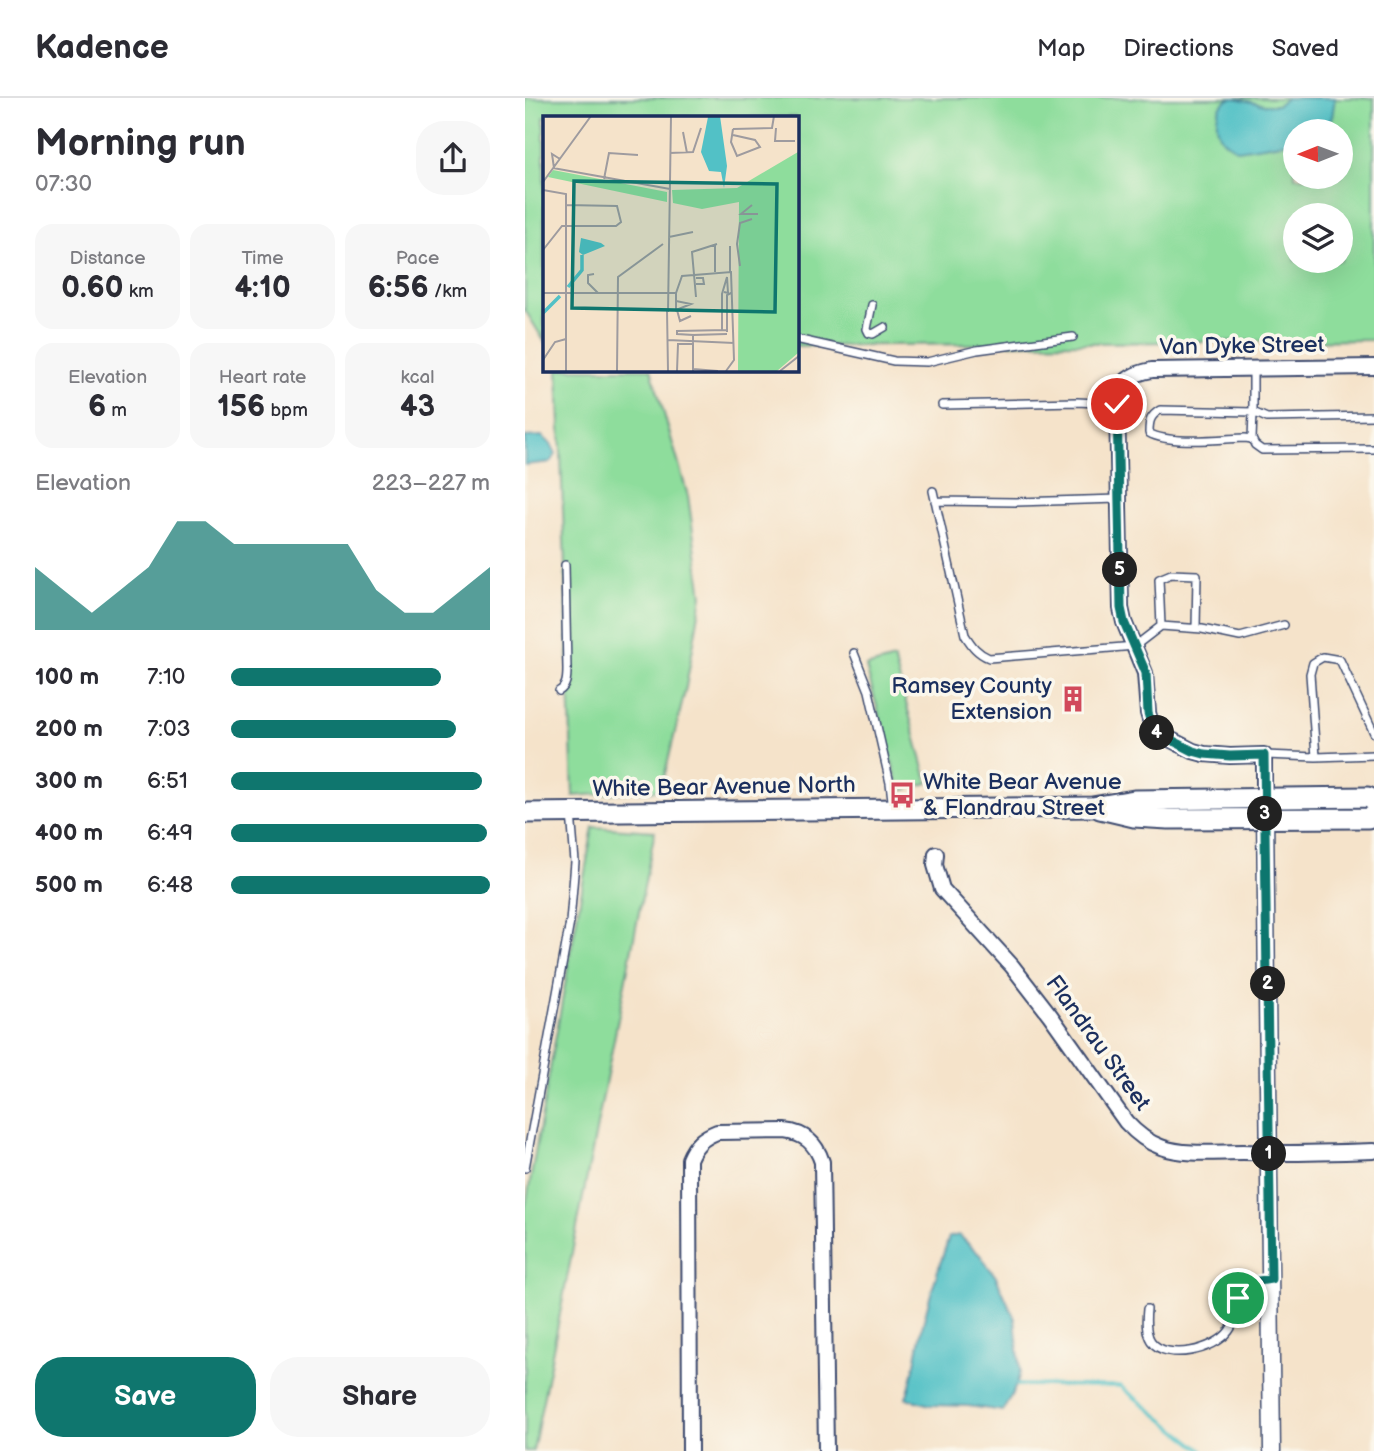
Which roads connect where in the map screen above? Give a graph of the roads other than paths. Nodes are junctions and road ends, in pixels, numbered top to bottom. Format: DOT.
graph roads {
  1 [pos="872,305"];
  2 [pos="884,327"];
  3 [pos="1073,337"];
  4 [pos="798,340"];
  5 [pos="1374,367"];
  6 [pos="1253,369"];
  7 [pos="1117,404"];
  8 [pos="942,405"];
  9 [pos="1253,412"];
  10 [pos="1374,416"];
  11 [pos="1252,439"];
  12 [pos="1374,449"];
  13 [pos="933,491"];
  14 [pos="1119,499"];
  15 [pos="935,501"];
  16 [pos="565,565"];
  17 [pos="1284,625"];
  18 [pos="1161,626"];
  19 [pos="1196,628"];
  20 [pos="1135,646"];
  21 [pos="854,653"];
  22 [pos="559,691"];
  23 [pos="1374,733"];
  24 [pos="1264,755"];
  25 [pos="1374,755"];
  26 [pos="1316,757"];
  27 [pos="1265,798"];
  28 [pos="1374,801"];
  29 [pos="1092,807"];
  30 [pos="893,809"];
  31 [pos="525,813"];
  32 [pos="571,813"];
  33 [pos="1374,815"];
  34 [pos="1265,819"];
  35 [pos="936,854"];
  36 [pos="1374,1151"];
  37 [pos="1269,1153"];
  38 [pos="525,1168"];
  39 [pos="1271,1279"];
  40 [pos="1147,1309"];
  41 [pos="690,1451"];
  42 [pos="826,1451"];
  43 [pos="1272,1451"];
  1 -- 2 [label="lane"];
  3 -- 4 [label="lane"];
  5 -- 6 [label="street, Van Dyke Street"];
  6 -- 7 [label="street, Van Dyke Street"];
  6 -- 9 [label="lane"];
  7 -- 8 [label="lane"];
  7 -- 14 [label="street"];
  9 -- 10 [label="lane"];
  9 -- 11 [label="lane"];
  9 -- 11 [label="lane"];
  11 -- 12 [label="lane"];
  13 -- 15 [label="lane"];
  14 -- 15 [label="lane"];
  14 -- 20 [label="street"];
  15 -- 20 [label="lane"];
  16 -- 22 [label="lane"];
  17 -- 19 [label="lane"];
  18 -- 19 [label="lane"];
  18 -- 19 [label="lane"];
  18 -- 20 [label="lane"];
  20 -- 24 [label="street"];
  21 -- 30 [label="lane"];
  23 -- 26 [label="lane"];
  24 -- 26 [label="lane"];
  24 -- 27 [label="street"];
  25 -- 26 [label="lane"];
  27 -- 28 [label="main road, White Bear Avenue North"];
  27 -- 29 [label="main road, White Bear Avenue North"];
  27 -- 34 [label="street"];
  29 -- 30 [label="main road, White Bear Avenue North"];
  29 -- 34 [label="main road, White Bear Avenue North"];
  30 -- 32 [label="main road, White Bear Avenue North"];
  31 -- 32 [label="main road, White Bear Avenue North"];
  32 -- 38 [label="lane"];
  33 -- 34 [label="main road, White Bear Avenue North"];
  34 -- 37 [label="street"];
  35 -- 37 [label="street, Flandrau Street"];
  36 -- 37 [label="street, Flandrau Street"];
  37 -- 39 [label="street"];
  39 -- 40 [label="lane"];
  39 -- 43 [label="street"];
  41 -- 42 [label="street"];
}
